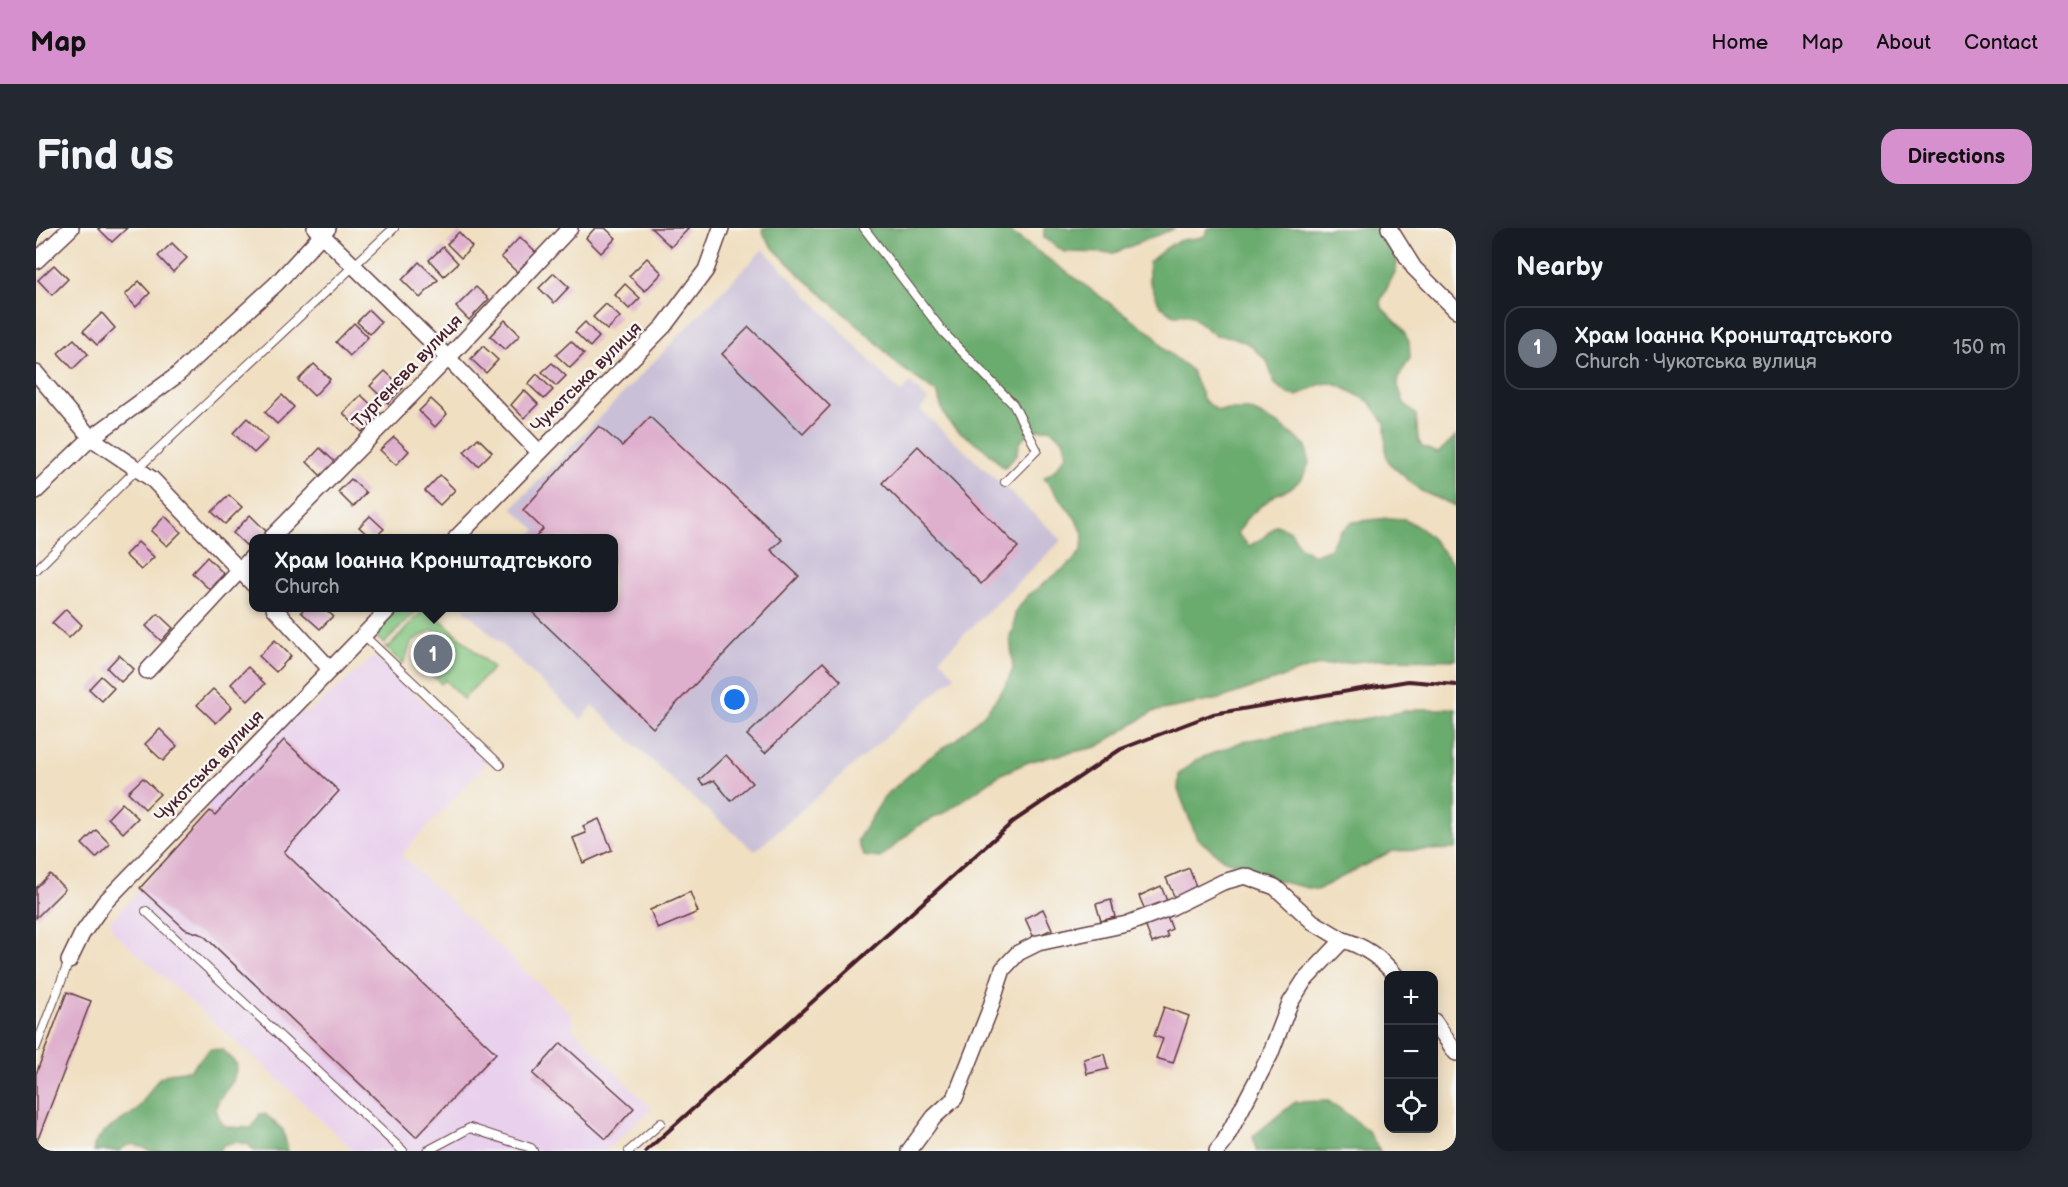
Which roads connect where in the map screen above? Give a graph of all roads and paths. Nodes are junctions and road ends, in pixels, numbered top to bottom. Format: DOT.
graph roads {
  1 [pos="71,228"];
  2 [pos="394,228"];
  3 [pos="570,228"];
  4 [pos="721,228"];
  5 [pos="864,228"];
  6 [pos="1389,228"];
  7 [pos="321,230"];
  8 [pos="36,261"];
  9 [pos="355,266"];
  10 [pos="1456,310"];
  11 [pos="448,358"];
  12 [pos="36,373"];
  13 [pos="91,438"];
  14 [pos="539,452"];
  15 [pos="137,469"];
  16 [pos="1005,482"];
  17 [pos="36,492"];
  18 [pos="275,534"];
  19 [pos="460,534"];
  20 [pos="249,560"];
  21 [pos="36,570"];
  22 [pos="240,570"];
  23 [pos="249,580"];
  24 [pos="278,612"];
  25 [pos="386,612"];
  26 [pos="363,635"];
  27 [pos="330,669"];
  28 [pos="147,670"];
  29 [pos="500,765"];
  30 [pos="146,911"];
  31 [pos="1342,940"];
  32 [pos="69,961"];
  33 [pos="1392,971"];
  34 [pos="1437,1025"];
  35 [pos="36,1047"];
  36 [pos="1456,1053"];
  37 [pos="661,1123"];
  38 [pos="404,1151"];
  39 [pos="427,1151"];
  40 [pos="533,1151"];
  41 [pos="629,1151"];
  42 [pos="909,1151"];
  43 [pos="1217,1151"];
  1 -- 8 [label="street"];
  2 -- 9 [label="lane"];
  3 -- 11 [label="street, Тургенєва вулиця"];
  4 -- 14 [label="street, Чукотська вулиця"];
  5 -- 16 [label="lane"];
  6 -- 10 [label="street"];
  7 -- 9 [label="street"];
  7 -- 13 [label="street"];
  9 -- 11 [label="street"];
  9 -- 15 [label="lane"];
  11 -- 14 [label="street"];
  11 -- 18 [label="street, Тургенєва вулиця"];
  12 -- 13 [label="street"];
  13 -- 15 [label="street"];
  13 -- 17 [label="street"];
  14 -- 19 [label="street, Чукотська вулиця"];
  15 -- 21 [label="lane"];
  15 -- 22 [label="street"];
  20 -- 22 [label="street"];
  22 -- 23 [label="street"];
  22 -- 28 [label="street"];
  24 -- 27 [label="street"];
  25 -- 26 [label="street, Чукотська вулиця"];
  26 -- 27 [label="street, Чукотська вулиця"];
  26 -- 29 [label="lane"];
  27 -- 32 [label="street, Чукотська вулиця"];
  30 -- 38 [label="lane"];
  31 -- 33 [label="street"];
  31 -- 42 [label="street"];
  31 -- 43 [label="street"];
  32 -- 35 [label="lane"];
  34 -- 36 [label="street"];
  37 -- 41 [label="lane"];
  39 -- 40 [label="lane"];
}
